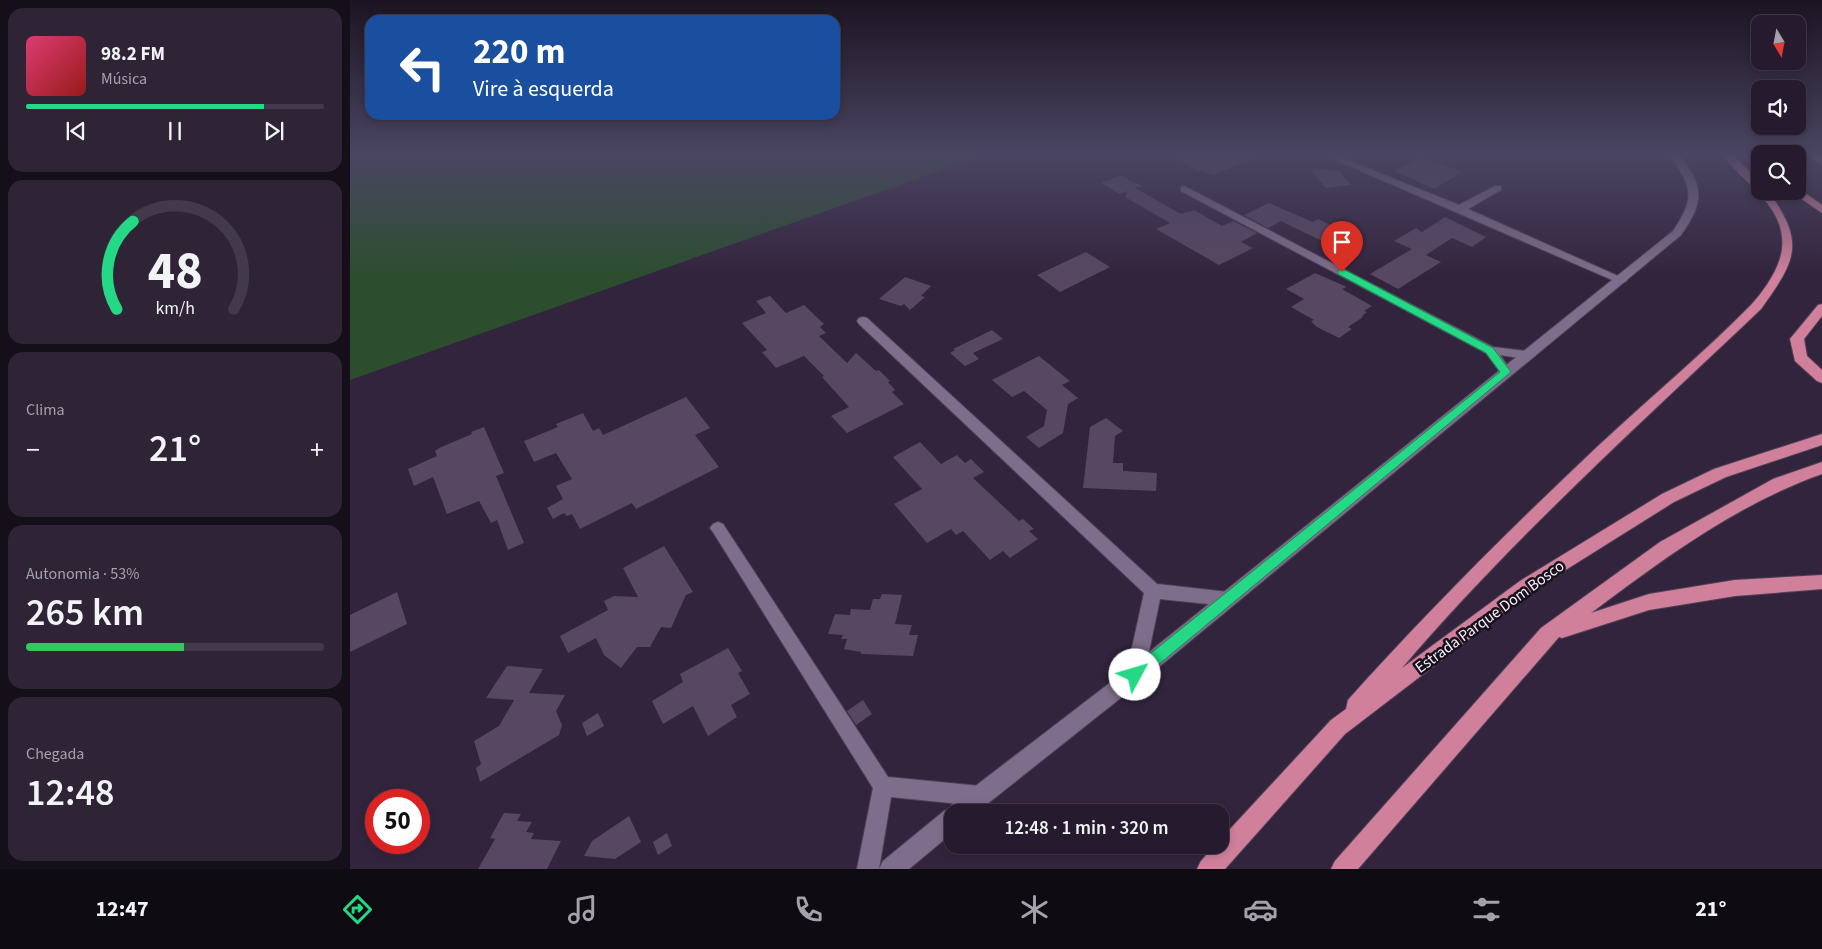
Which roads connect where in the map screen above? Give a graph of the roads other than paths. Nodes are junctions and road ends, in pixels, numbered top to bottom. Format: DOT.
graph roads {
  1 [pos="1196,196"];
  2 [pos="1427,196"];
  3 [pos="1484,196"];
  4 [pos="1696,196"];
  5 [pos="1806,198"];
  6 [pos="1771,200"];
  7 [pos="1460,209"];
  8 [pos="1822,210"];
  9 [pos="1621,280"];
  10 [pos="1822,308"];
  11 [pos="863,321"];
  12 [pos="1490,350"];
  13 [pos="1526,355"];
  14 [pos="1506,372"];
  15 [pos="1822,378"];
  16 [pos="1822,439"];
  17 [pos="1822,468"];
  18 [pos="718,528"];
  19 [pos="1822,582"];
  20 [pos="1153,591"];
  21 [pos="1228,599"];
  22 [pos="1548,634"];
  23 [pos="1135,675"];
  24 [pos="1338,727"];
  25 [pos="882,786"];
  26 [pos="980,796"];
  27 [pos="970,804"];
  28 [pos="944,826"];
  29 [pos="868,869"];
  30 [pos="891,869"];
  31 [pos="1209,869"];
  32 [pos="1343,869"];
  1 -- 12 [label="street"];
  2 -- 7 [label="street"];
  3 -- 7 [label="street"];
  4 -- 9 [label="main road"];
  5 -- 8 [label="highway"];
  6 -- 24 [label="highway"];
  7 -- 9 [label="street"];
  9 -- 13 [label="main road"];
  10 -- 15 [label="highway"];
  11 -- 20 [label="street"];
  12 -- 13 [label="street"];
  12 -- 14 [label="street"];
  13 -- 14 [label="main road"];
  14 -- 21 [label="main road"];
  16 -- 24 [label="highway, Estrada Parque Dom Bosco"];
  17 -- 22 [label="highway"];
  18 -- 25 [label="street"];
  19 -- 22 [label="highway"];
  20 -- 21 [label="street"];
  20 -- 23 [label="street"];
  21 -- 23 [label="main road"];
  22 -- 32 [label="highway"];
  23 -- 26 [label="main road"];
  24 -- 31 [label="highway, Estrada Parque Dom Bosco"];
  25 -- 26 [label="street"];
  25 -- 29 [label="street"];
  26 -- 27 [label="main road"];
  28 -- 30 [label="main road"];
}
